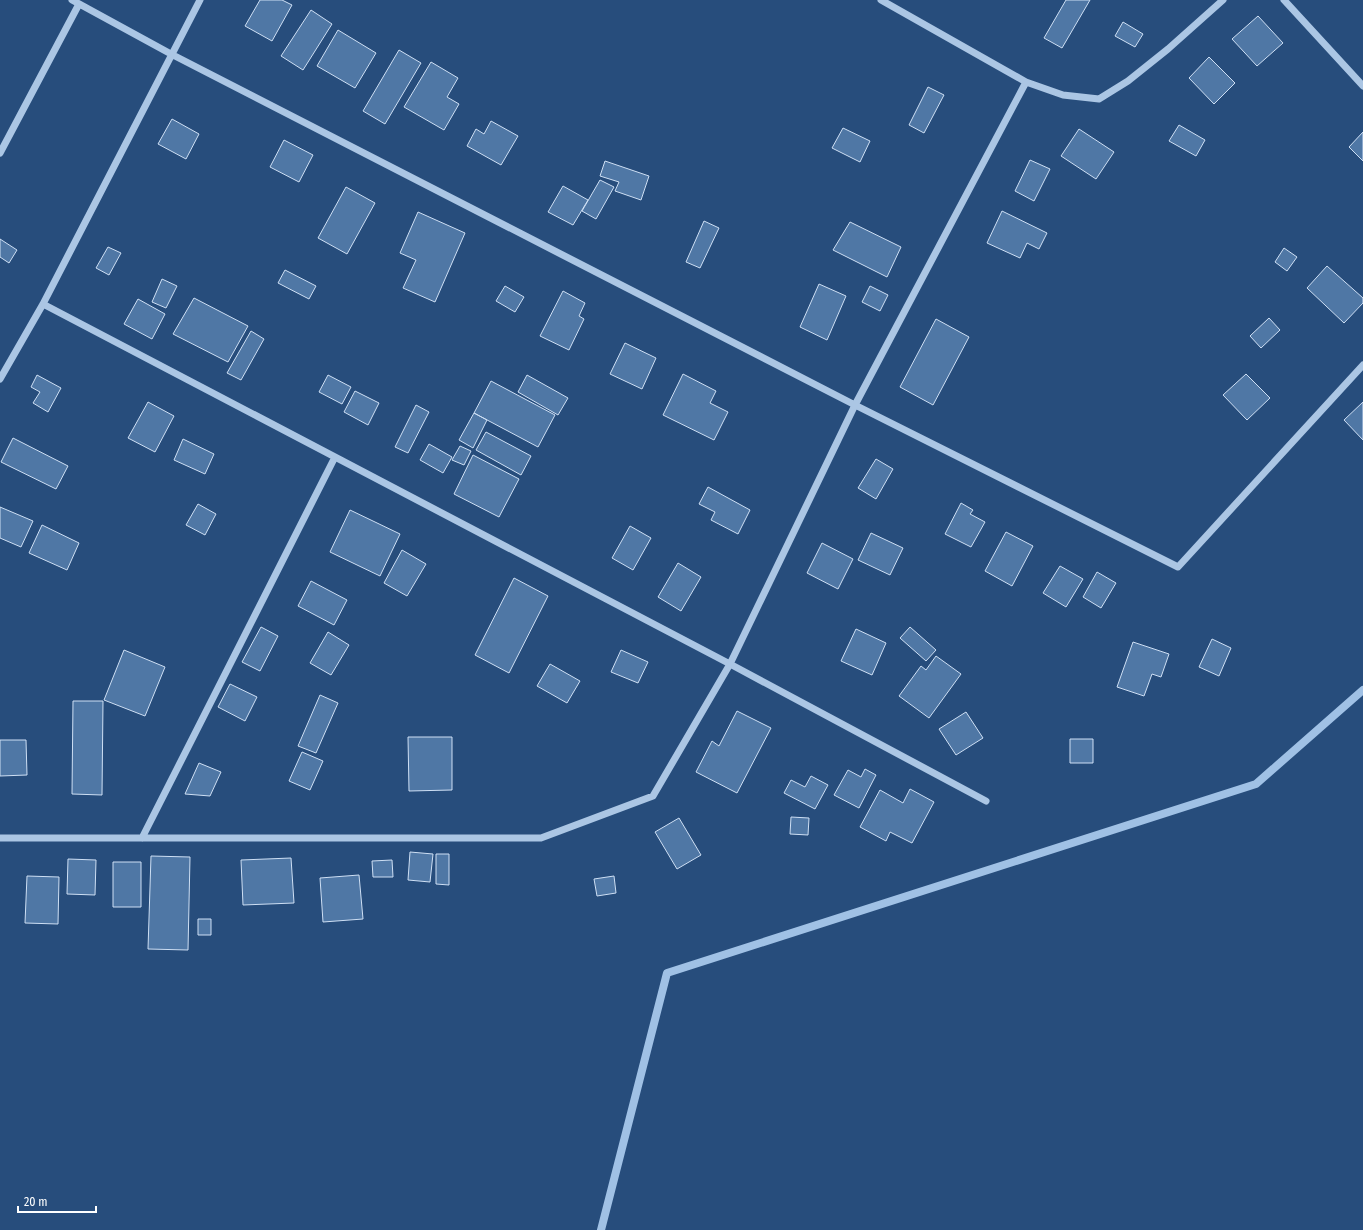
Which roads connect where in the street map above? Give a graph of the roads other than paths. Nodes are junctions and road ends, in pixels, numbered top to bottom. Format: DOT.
graph roads {
  1 [pos="72,0"];
  2 [pos="200,0"];
  3 [pos="881,0"];
  4 [pos="1223,0"];
  5 [pos="1284,0"];
  6 [pos="79,4"];
  7 [pos="171,54"];
  8 [pos="1026,82"];
  9 [pos="1363,86"];
  10 [pos="0,154"];
  11 [pos="43,304"];
  12 [pos="1363,365"];
  13 [pos="0,379"];
  14 [pos="855,405"];
  15 [pos="335,457"];
  16 [pos="730,664"];
  17 [pos="986,801"];
  18 [pos="0,838"];
  19 [pos="142,838"];
  1 -- 6 [label="street"];
  2 -- 7 [label="street"];
  3 -- 8 [label="street"];
  4 -- 8 [label="street"];
  5 -- 9 [label="street"];
  6 -- 7 [label="street"];
  6 -- 10 [label="street"];
  7 -- 11 [label="street"];
  7 -- 14 [label="street"];
  8 -- 14 [label="street"];
  11 -- 13 [label="street"];
  11 -- 15 [label="street"];
  12 -- 14 [label="street"];
  14 -- 16 [label="street"];
  15 -- 16 [label="street"];
  15 -- 19 [label="street"];
  16 -- 17 [label="street"];
  16 -- 19 [label="street"];
  18 -- 19 [label="street"];
}
